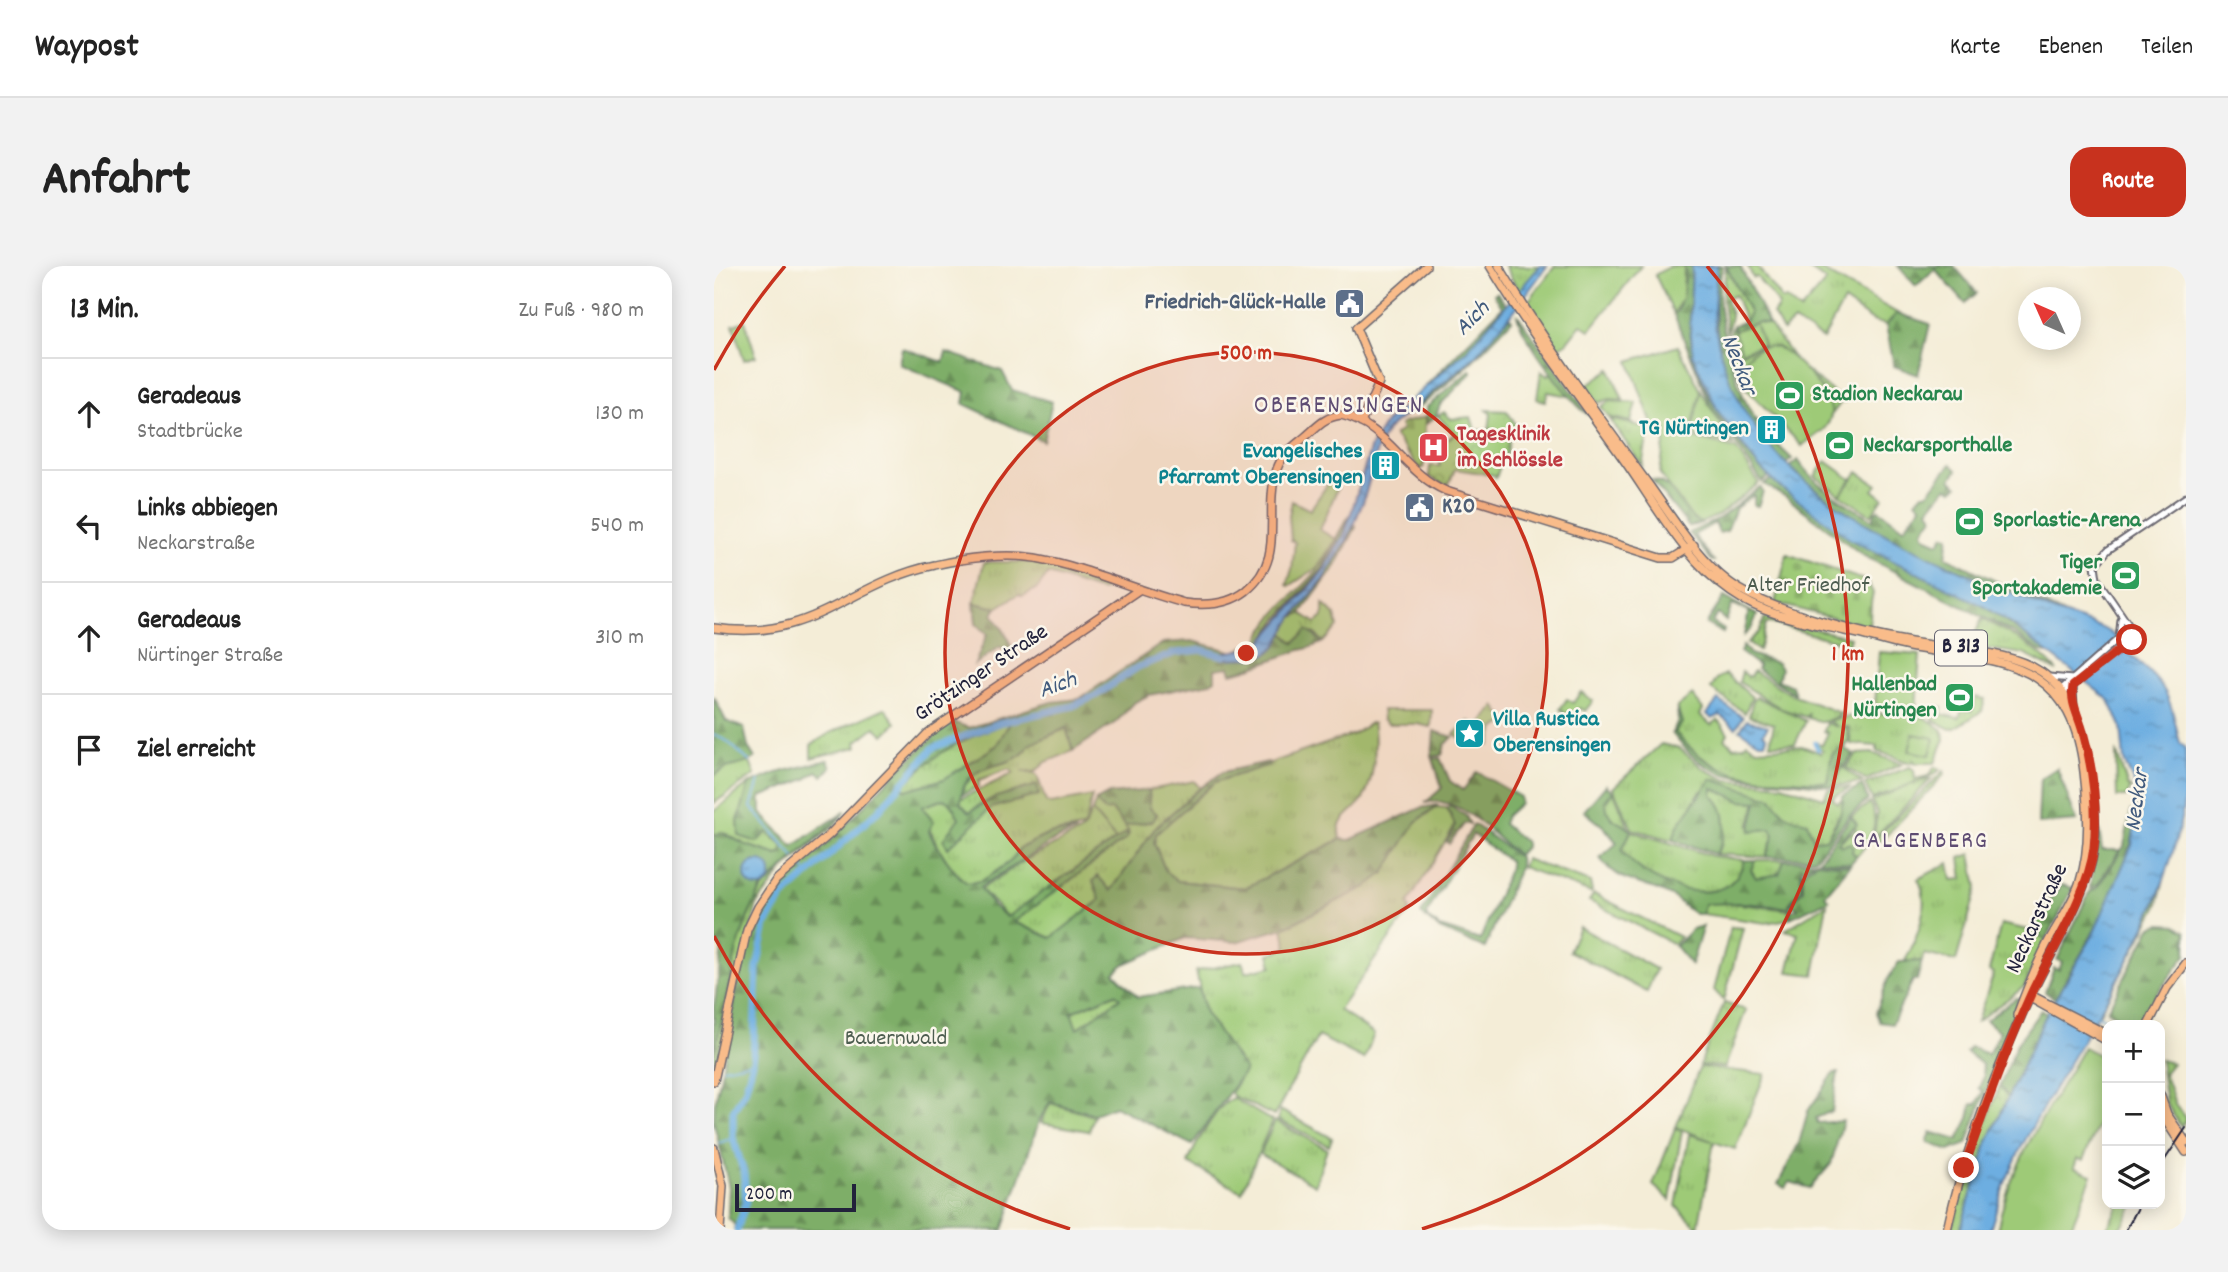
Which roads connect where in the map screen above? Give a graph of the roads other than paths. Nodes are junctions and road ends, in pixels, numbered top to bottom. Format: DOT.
graph roads {
  1 [pos="1426,266"];
  2 [pos="1490,266"];
  3 [pos="1499,266"];
  4 [pos="1508,289"];
  5 [pos="1361,423"];
  6 [pos="2186,497"];
  7 [pos="1691,547"];
  8 [pos="1140,589"];
  9 [pos="714,628"];
  10 [pos="2125,628"];
  11 [pos="2122,641"];
  12 [pos="2049,677"];
  13 [pos="2074,683"];
  14 [pos="2060,694"];
  15 [pos="2073,714"];
  16 [pos="2057,931"];
  17 [pos="2186,963"];
  18 [pos="2041,973"];
  19 [pos="2028,995"];
  20 [pos="2039,1000"];
  21 [pos="2021,1014"];
  22 [pos="2151,1020"];
  23 [pos="2102,1032"];
  24 [pos="2102,1038"];
  25 [pos="2010,1042"];
  26 [pos="714,1081"];
  27 [pos="2165,1108"];
  28 [pos="2165,1120"];
  29 [pos="2186,1142"];
  30 [pos="714,1148"];
  31 [pos="2186,1152"];
  32 [pos="720,1230"];
  33 [pos="1947,1230"];
  1 -- 5 [label="main road"];
  2 -- 4 [label="main road, B 313"];
  3 -- 4 [label="main road, B 313"];
  4 -- 7 [label="main road, B 313"];
  5 -- 7 [label="main road"];
  5 -- 8 [label="main road"];
  6 -- 10 [label="street"];
  7 -- 12 [label="main road, B 313"];
  7 -- 14 [label="main road, B 313"];
  8 -- 9 [label="main road"];
  8 -- 26 [label="main road, Grötzinger Straße"];
  10 -- 11 [label="street"];
  10 -- 11 [label="street"];
  11 -- 13 [label="street"];
  12 -- 13 [label="street"];
  12 -- 14 [label="main road, B 313"];
  13 -- 14 [label="street"];
  13 -- 15 [label="street"];
  14 -- 15 [label="main road, Neckarstraße / B 313"];
  15 -- 16 [label="main road, Neckarstraße / B 313"];
  16 -- 18 [label="main road, Neckarstraße / B 313"];
  16 -- 19 [label="main road, Neckarstraße / B 313"];
  17 -- 22 [label="main road"];
  18 -- 19 [label="main road, Neckarstraße / B 313"];
  18 -- 20 [label="main road, B 313"];
  19 -- 20 [label="main road"];
  19 -- 21 [label="main road"];
  19 -- 25 [label="main road"];
  20 -- 21 [label="main road"];
  20 -- 23 [label="main road"];
  20 -- 24 [label="main road"];
  21 -- 25 [label="main road"];
  25 -- 33 [label="main road"];
  27 -- 29 [label="main road"];
  28 -- 31 [label="main road"];
  30 -- 32 [label="main road"];
}
